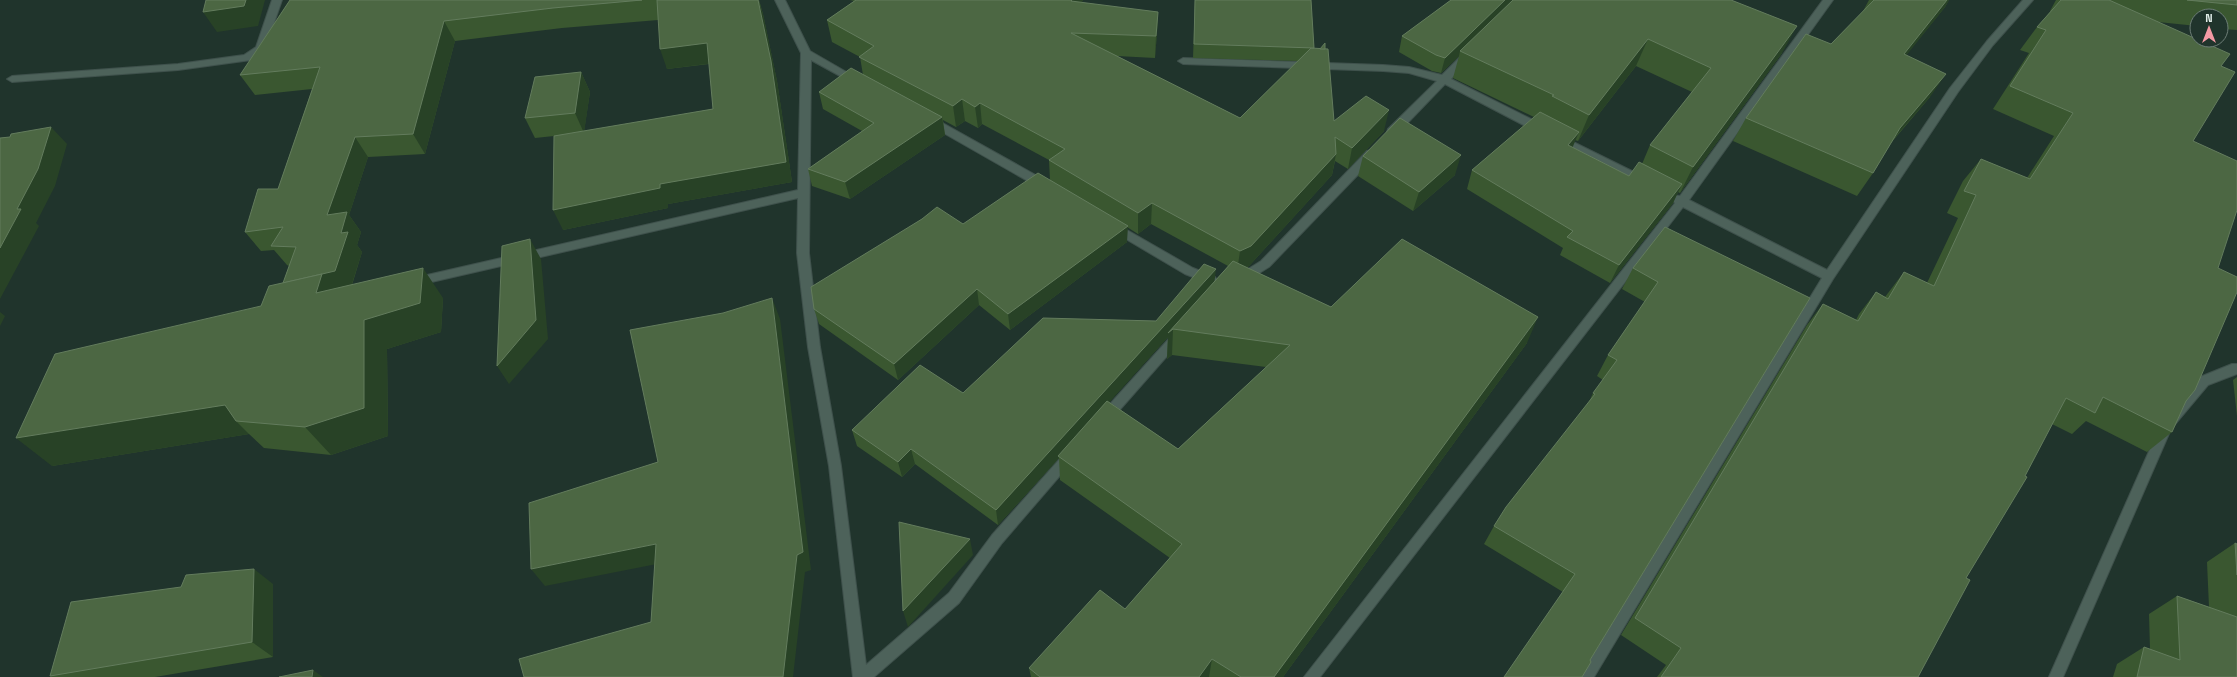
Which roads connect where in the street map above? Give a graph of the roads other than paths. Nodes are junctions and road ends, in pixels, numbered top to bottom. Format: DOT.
graph roads {
  1 [pos="276,0"];
  2 [pos="780,0"];
  3 [pos="1828,0"];
  4 [pos="2028,0"];
  5 [pos="1476,48"];
  6 [pos="806,53"];
  7 [pos="1183,61"];
  8 [pos="12,79"];
  9 [pos="1443,79"];
  10 [pos="868,86"];
  11 [pos="922,116"];
  12 [pos="1654,187"];
  13 [pos="1052,190"];
  14 [pos="805,192"];
  15 [pos="1668,194"];
  16 [pos="1682,201"];
  17 [pos="1100,218"];
  18 [pos="1829,276"];
  19 [pos="400,285"];
  20 [pos="1185,328"];
  21 [pos="2237,369"];
  22 [pos="1096,428"];
  23 [pos="1081,446"];
  24 [pos="860,677"];
  25 [pos="863,677"];
  26 [pos="1311,677"];
  27 [pos="1586,677"];
  28 [pos="2056,677"];
  1 -- 8 [label="street"];
  2 -- 6 [label="street"];
  3 -- 16 [label="street"];
  4 -- 18 [label="street"];
  5 -- 9 [label="street"];
  6 -- 10 [label="street"];
  6 -- 14 [label="street"];
  7 -- 9 [label="street"];
  9 -- 12 [label="street"];
  9 -- 17 [label="street"];
  11 -- 13 [label="street"];
  14 -- 19 [label="street"];
  14 -- 24 [label="street"];
  15 -- 16 [label="street"];
  16 -- 18 [label="street"];
  16 -- 26 [label="street"];
  18 -- 27 [label="street"];
  20 -- 22 [label="street"];
  21 -- 28 [label="street"];
  23 -- 25 [label="street"];
}
